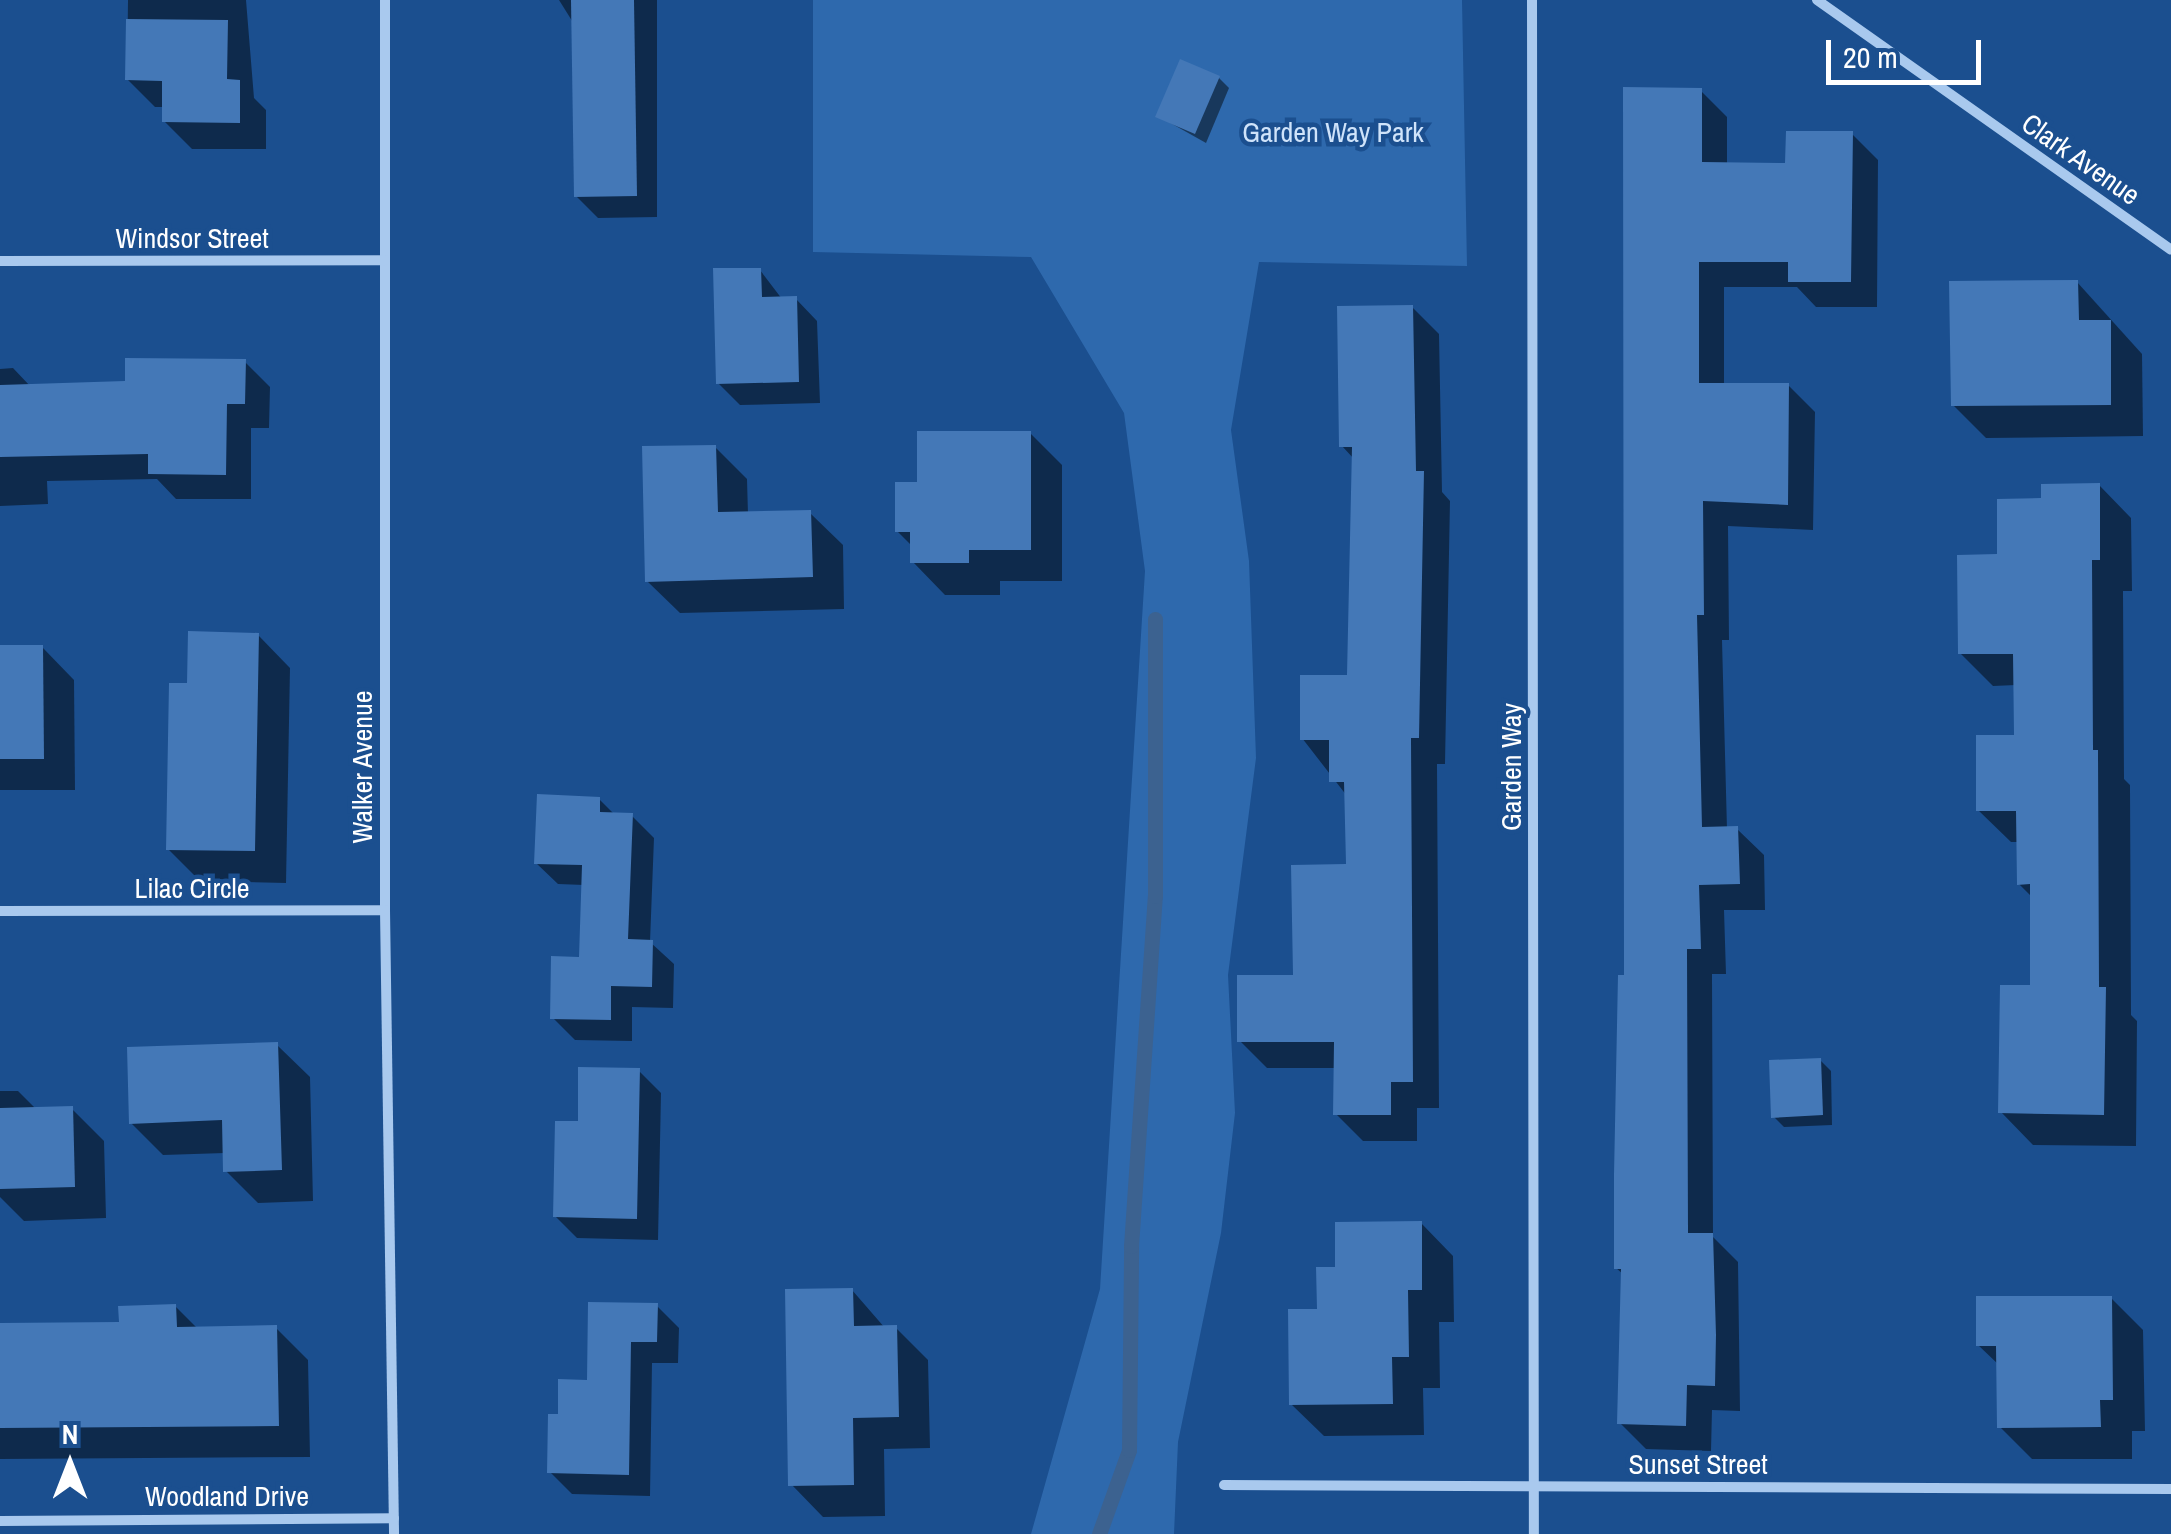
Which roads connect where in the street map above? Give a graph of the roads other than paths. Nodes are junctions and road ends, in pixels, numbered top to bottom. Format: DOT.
graph roads {
  1 [pos="385,0"];
  2 [pos="1532,0"];
  3 [pos="1817,0"];
  4 [pos="2171,250"];
  5 [pos="385,260"];
  6 [pos="0,261"];
  7 [pos="385,910"];
  8 [pos="0,911"];
  9 [pos="1224,1485"];
  10 [pos="1534,1486"];
  11 [pos="2171,1489"];
  12 [pos="394,1518"];
  13 [pos="0,1521"];
  14 [pos="394,1534"];
  15 [pos="1534,1534"];
  1 -- 5 [label="street, Walker Avenue"];
  2 -- 10 [label="street, Garden Way"];
  3 -- 4 [label="street, Clark Avenue"];
  5 -- 6 [label="street, Windsor Street"];
  5 -- 7 [label="street, Walker Avenue"];
  7 -- 8 [label="street, Lilac Circle"];
  7 -- 12 [label="street, Walker Avenue"];
  9 -- 10 [label="street, Sunset Street"];
  10 -- 11 [label="street, Sunset Street"];
  10 -- 15 [label="street, Garden Way"];
  12 -- 13 [label="street, Woodland Drive"];
  12 -- 14 [label="street, Walker Avenue"];
}
